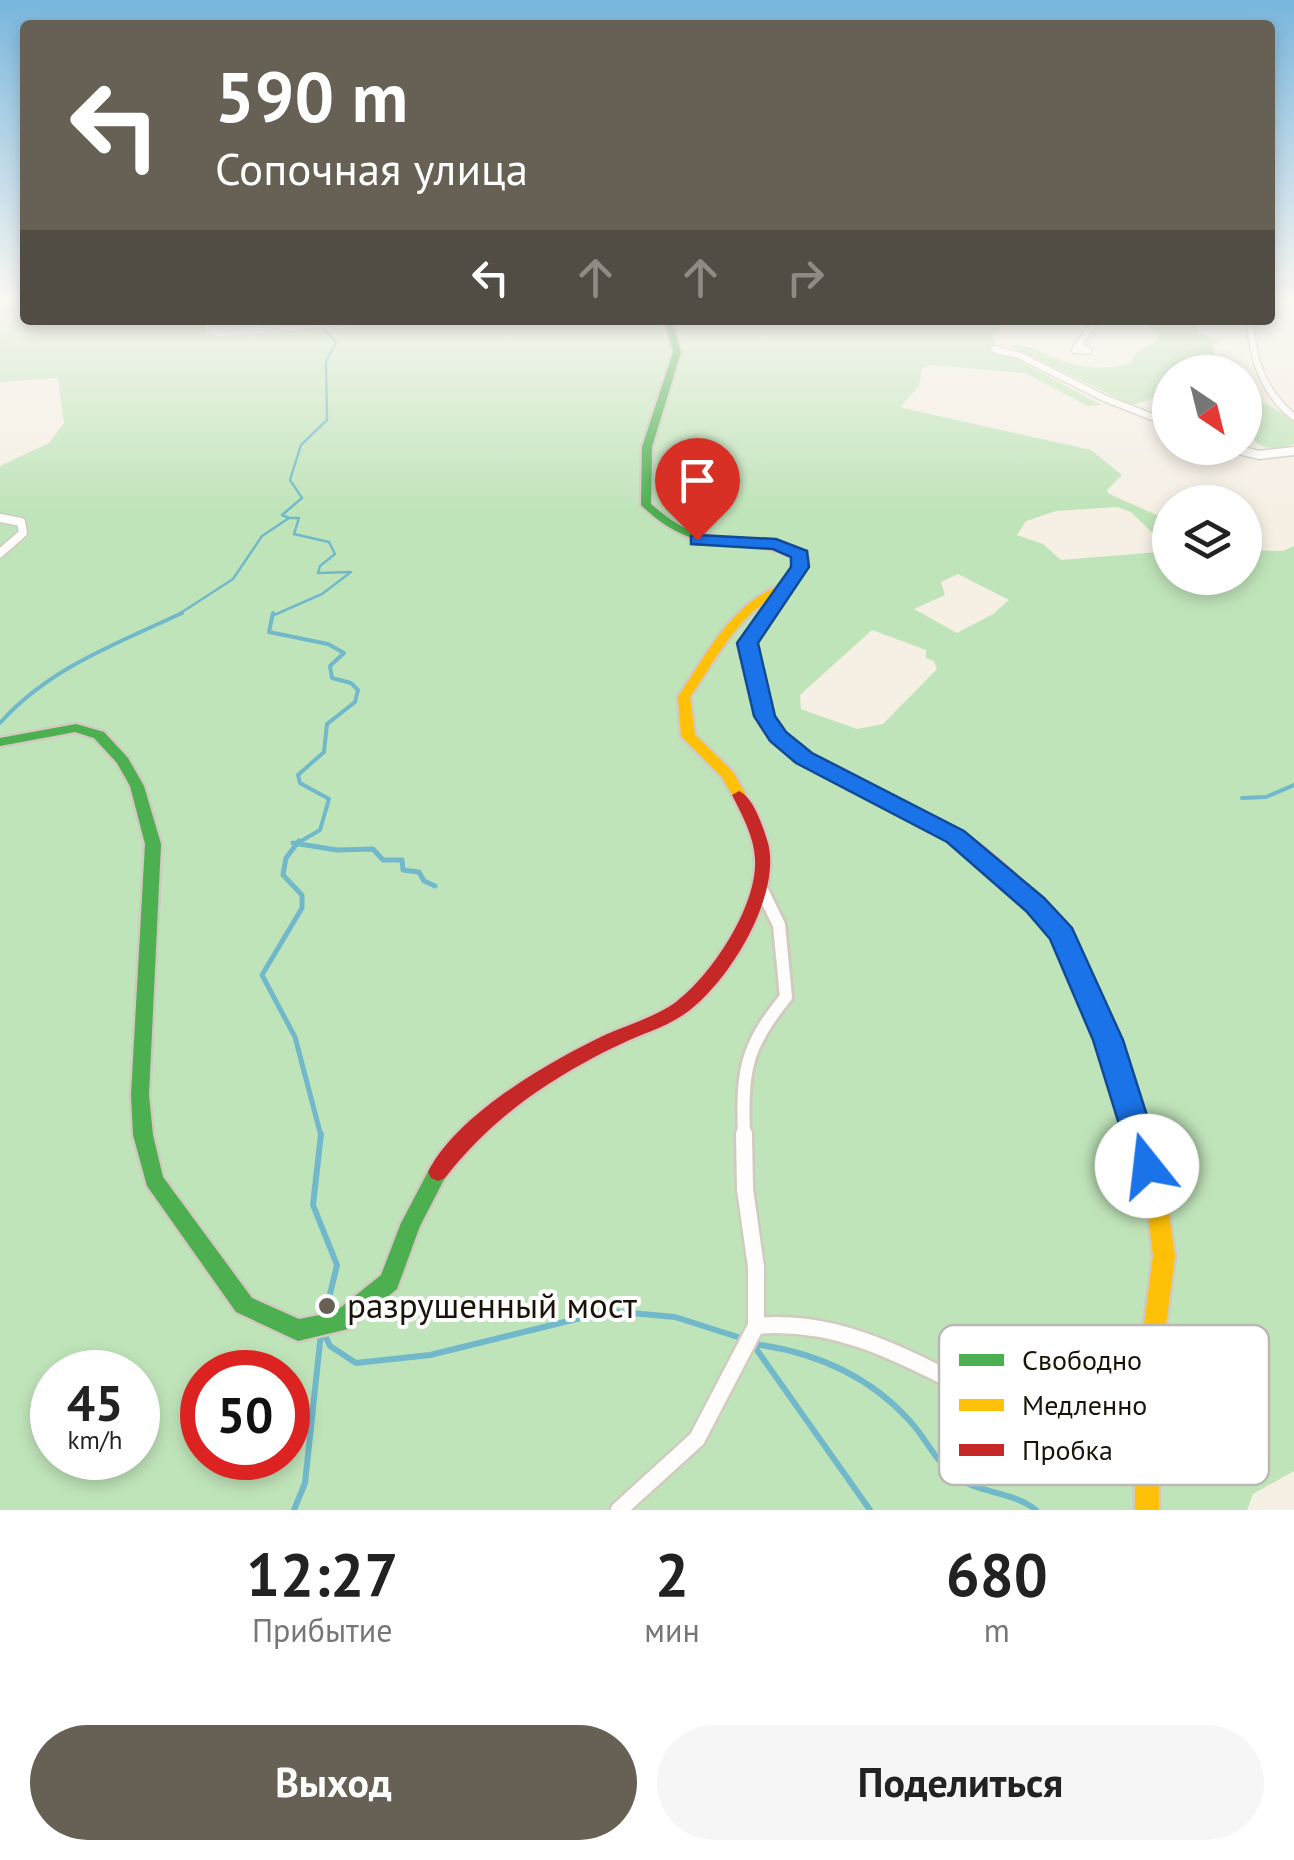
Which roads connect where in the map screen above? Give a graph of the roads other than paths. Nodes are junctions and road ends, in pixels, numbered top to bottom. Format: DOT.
graph roads {
  1 [pos="672,369"];
  2 [pos="1048,369"];
  3 [pos="1258,369"];
  4 [pos="1152,417"];
  5 [pos="1294,417"];
  6 [pos="1294,450"];
  7 [pos="1262,452"];
  8 [pos="0,518"];
  9 [pos="0,554"];
  10 [pos="785,587"];
  11 [pos="0,742"];
  12 [pos="758,883"];
  13 [pos="1154,1325"];
  14 [pos="756,1326"];
  15 [pos="939,1375"];
  16 [pos="1148,1485"];
  17 [pos="619,1510"];
  18 [pos="1148,1510"];
  1 -- 10 [label="main road"];
  2 -- 4 [label="street"];
  3 -- 5 [label="street"];
  6 -- 7 [label="street"];
  8 -- 9 [label="street"];
  10 -- 12 [label="main road"];
  10 -- 13 [label="main road"];
  11 -- 12 [label="main road"];
  12 -- 14 [label="street"];
  14 -- 15 [label="street"];
  14 -- 17 [label="street"];
  16 -- 18 [label="main road"];
}
